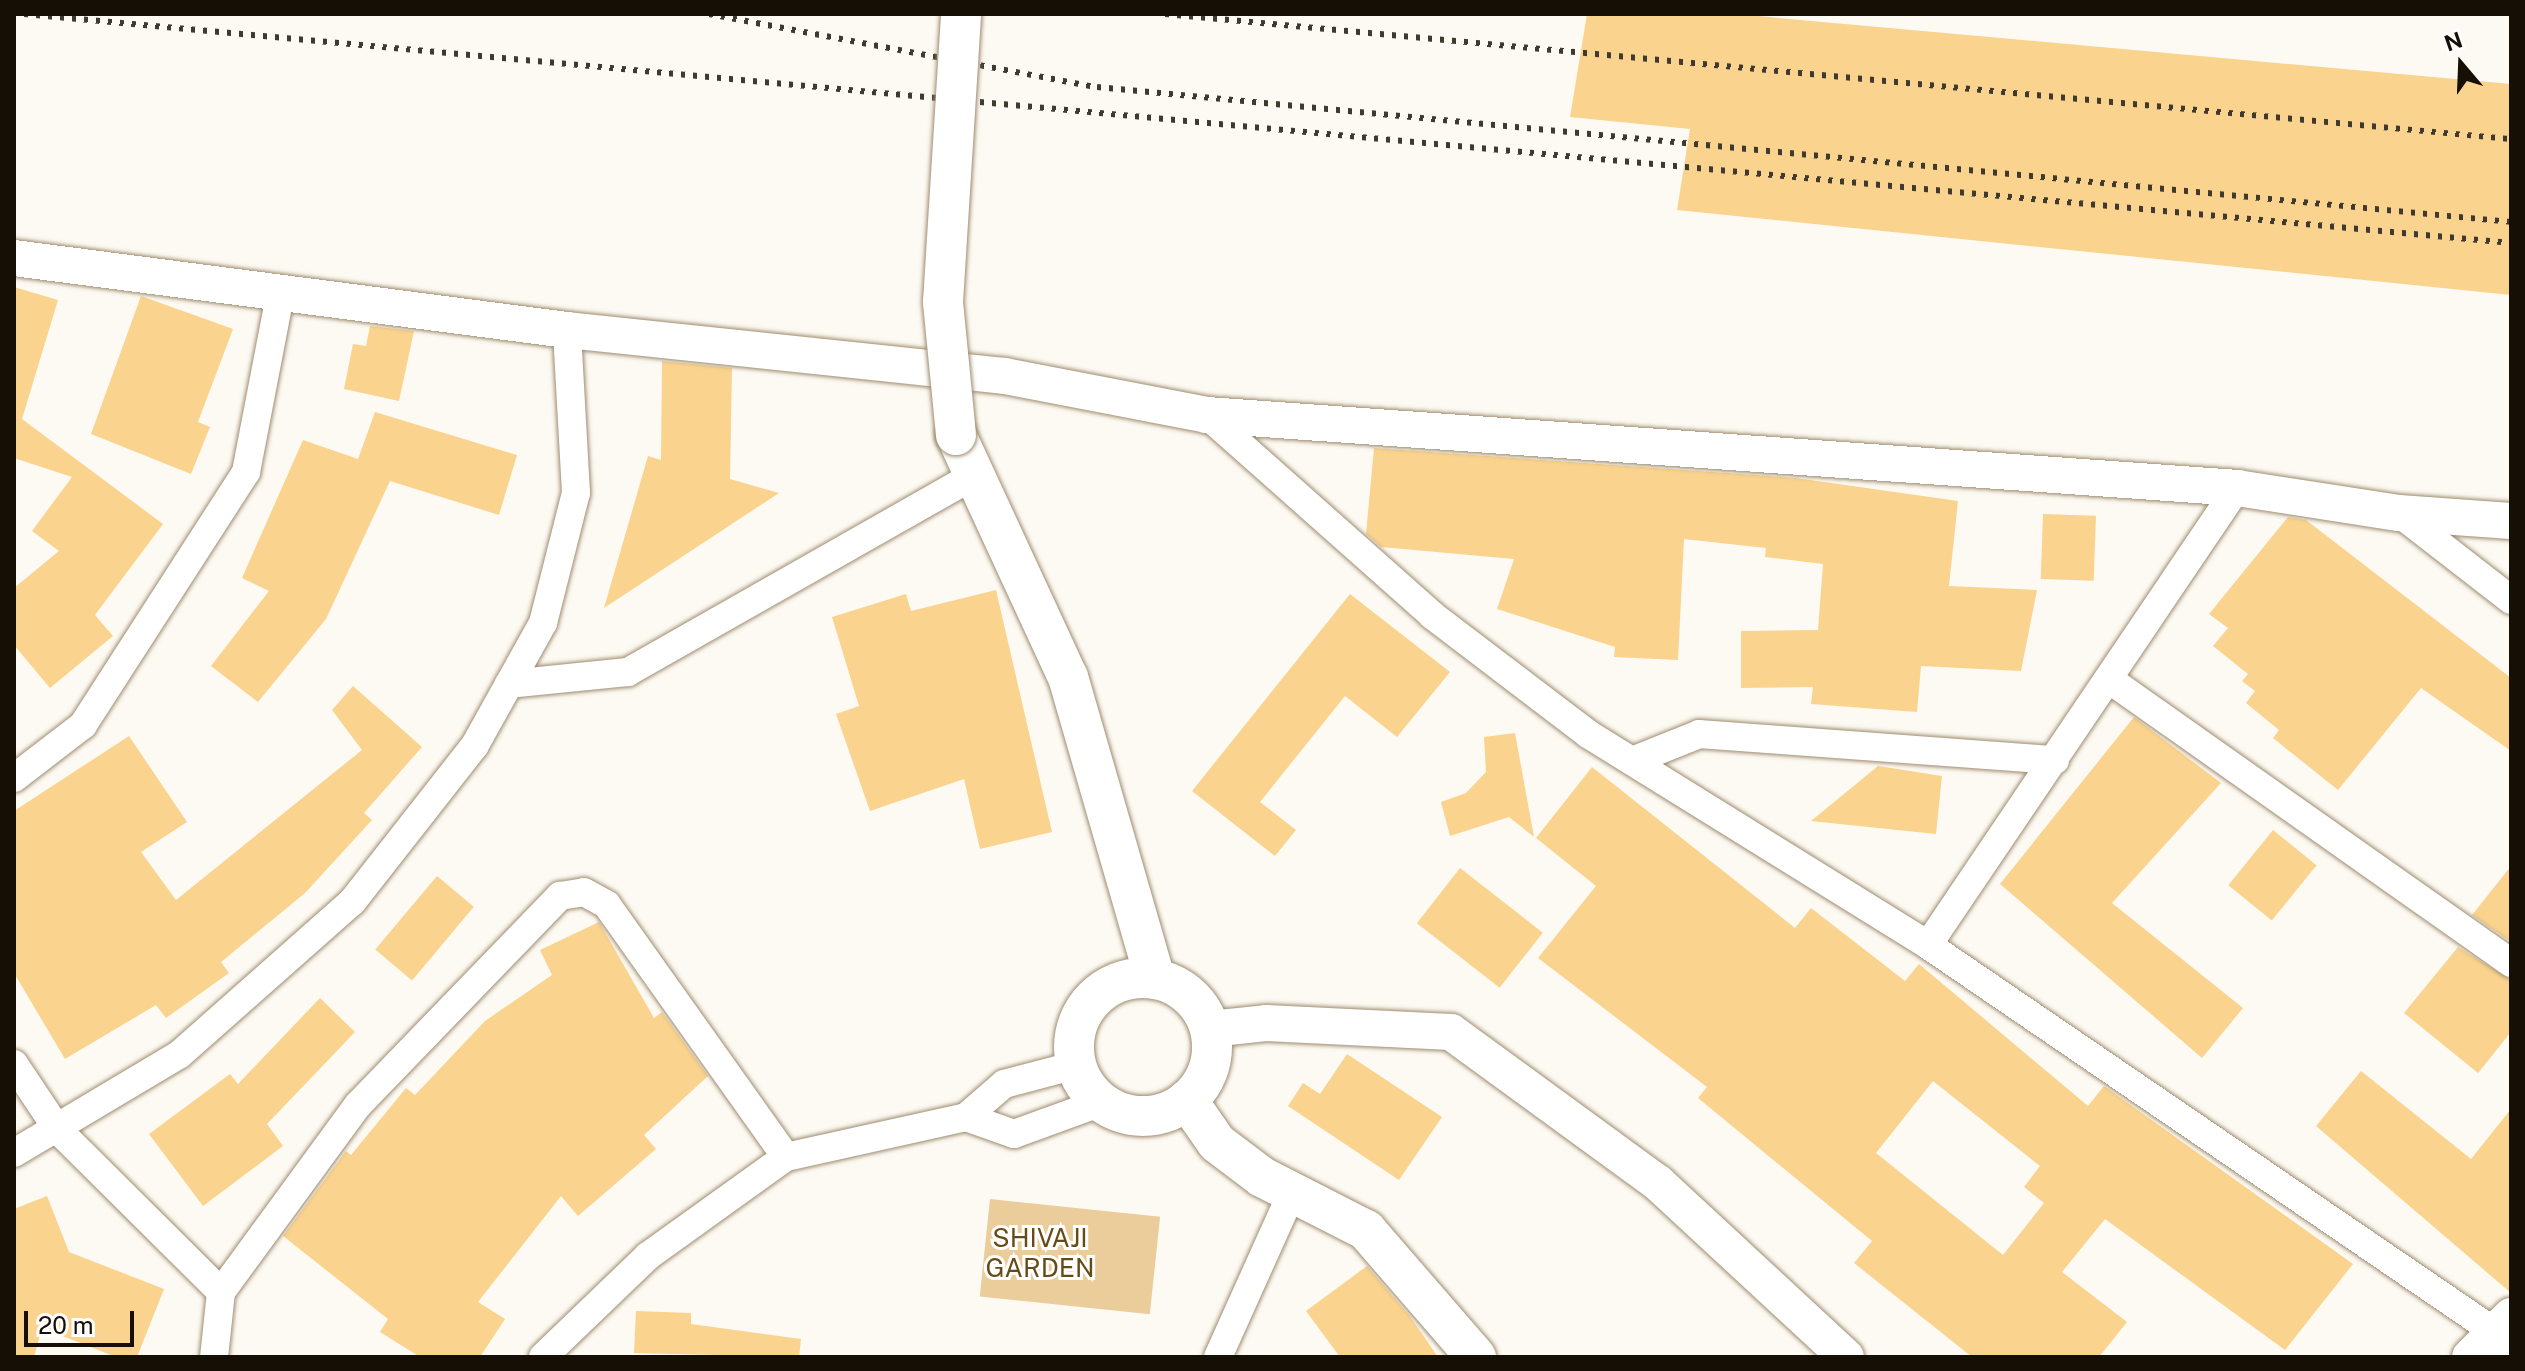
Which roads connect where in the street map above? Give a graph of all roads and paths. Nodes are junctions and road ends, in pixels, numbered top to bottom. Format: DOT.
graph roads {
  1 [pos="961,14"];
  2 [pos="14,258"];
  3 [pos="281,291"];
  4 [pos="567,330"];
  5 [pos="1207,415"];
  6 [pos="973,476"];
  7 [pos="2237,488"];
  8 [pos="2399,513"];
  9 [pos="2511,521"];
  10 [pos="2511,600"];
  11 [pos="2110,680"];
  12 [pos="509,684"];
  13 [pos="2055,760"];
  14 [pos="1632,761"];
  15 [pos="14,778"];
  16 [pos="1928,945"];
  17 [pos="2511,963"];
  18 [pos="1155,979"];
  19 [pos="1210,1029"];
  20 [pos="14,1064"];
  21 [pos="1076,1065"];
  22 [pos="1187,1100"];
  23 [pos="1102,1102"];
  24 [pos="966,1117"];
  25 [pos="58,1130"];
  26 [pos="14,1153"];
  27 [pos="786,1157"];
  28 [pos="1292,1192"];
  29 [pos="221,1292"];
  30 [pos="2495,1340"];
  31 [pos="214,1357"];
  32 [pos="543,1357"];
  33 [pos="1218,1357"];
  34 [pos="1476,1357"];
  35 [pos="1846,1357"];
  1 -- 6 [label="main road, bridge"];
  2 -- 3 [label="street"];
  3 -- 4 [label="street"];
  3 -- 15 [label="street"];
  4 -- 5 [label="street"];
  4 -- 12 [label="street"];
  5 -- 7 [label="street"];
  5 -- 14 [label="street"];
  6 -- 12 [label="street"];
  6 -- 18 [label="main road"];
  7 -- 8 [label="street"];
  7 -- 11 [label="street"];
  8 -- 9 [label="street"];
  8 -- 10 [label="street"];
  11 -- 13 [label="street"];
  11 -- 17 [label="street"];
  12 -- 25 [label="street"];
  13 -- 14 [label="street"];
  13 -- 16 [label="street"];
  14 -- 16 [label="street"];
  16 -- 30 [label="street"];
  18 -- 19 [label="main road"];
  18 -- 21 [label="main road"];
  19 -- 22 [label="main road"];
  19 -- 35 [label="street"];
  20 -- 25 [label="street"];
  21 -- 23 [label="main road"];
  21 -- 24 [label="street"];
  22 -- 23 [label="main road"];
  22 -- 28 [label="main road"];
  23 -- 24 [label="street"];
  24 -- 27 [label="street"];
  25 -- 26 [label="street"];
  25 -- 29 [label="street"];
  27 -- 29 [label="street"];
  27 -- 32 [label="street"];
  28 -- 33 [label="street"];
  28 -- 34 [label="main road"];
  29 -- 31 [label="street"];
}
